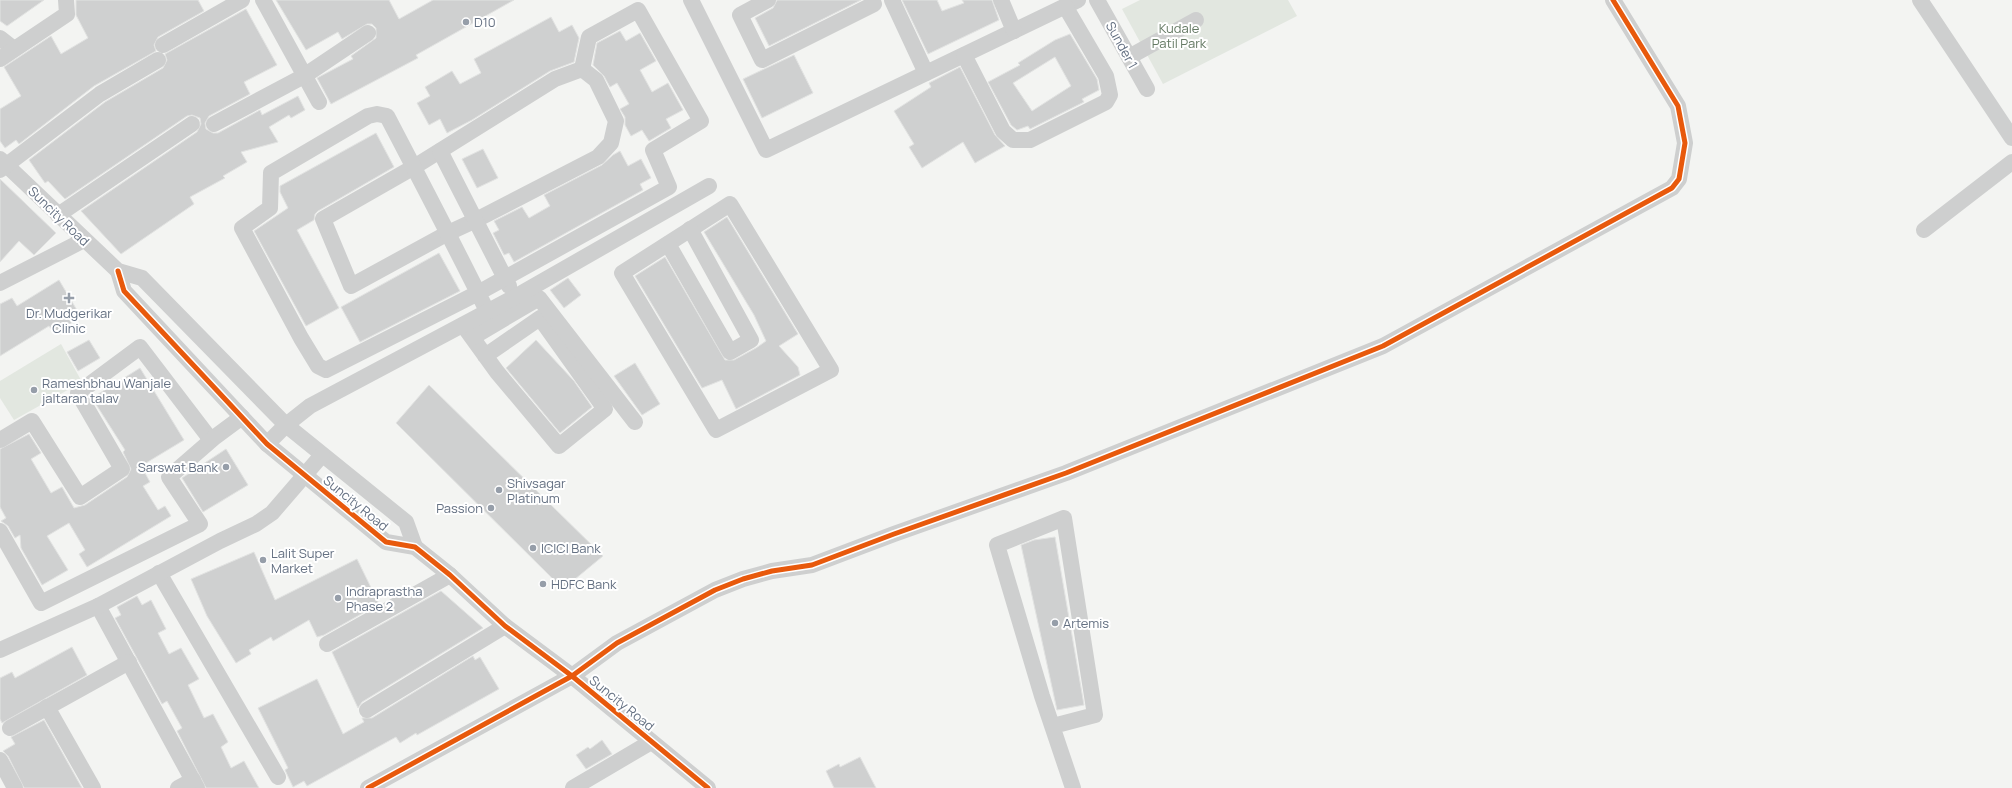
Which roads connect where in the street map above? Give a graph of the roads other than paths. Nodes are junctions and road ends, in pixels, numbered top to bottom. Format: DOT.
graph roads {
  1 [pos="66,0"];
  2 [pos="242,0"];
  3 [pos="263,0"];
  4 [pos="691,0"];
  5 [pos="768,0"];
  6 [pos="892,0"];
  7 [pos="1001,0"];
  8 [pos="1097,0"];
  9 [pos="1613,0"];
  10 [pos="1920,0"];
  11 [pos="1071,3"];
  12 [pos="874,4"];
  13 [pos="1196,20"];
  14 [pos="1014,31"];
  15 [pos="368,33"];
  16 [pos="0,38"];
  17 [pos="14,49"];
  18 [pos="964,55"];
  19 [pos="1129,57"];
  20 [pos="0,58"];
  21 [pos="582,69"];
  22 [pos="926,73"];
  23 [pos="304,76"];
  24 [pos="1147,89"];
  25 [pos="320,102"];
  26 [pos="192,124"];
  27 [pos="214,124"];
  28 [pos="2012,138"];
  29 [pos="440,151"];
  30 [pos="2012,162"];
  31 [pos="2,165"];
  32 [pos="414,167"];
  33 [pos="710,186"];
  34 [pos="665,213"];
  35 [pos="58,215"];
  36 [pos="474,221"];
  37 [pos="1924,230"];
  38 [pos="448,233"];
  39 [pos="679,236"];
  40 [pos="84,240"];
  41 [pos="118,271"];
  42 [pos="505,277"];
  43 [pos="0,283"];
  44 [pos="478,293"];
  45 [pos="515,296"];
  46 [pos="487,311"];
  47 [pos="463,324"];
  48 [pos="473,337"];
  49 [pos="485,356"];
  50 [pos="242,417"];
  51 [pos="635,422"];
  52 [pos="286,425"];
  53 [pos="0,440"];
  54 [pos="211,440"];
  55 [pos="267,444"];
  56 [pos="322,455"];
  57 [pos="305,475"];
  58 [pos="0,531"];
  59 [pos="415,547"];
  60 [pos="159,573"];
  61 [pos="450,575"];
  62 [pos="98,606"];
  63 [pos="505,626"];
  64 [pos="327,644"];
  65 [pos="0,650"];
  66 [pos="129,662"];
  67 [pos="572,676"];
  68 [pos="47,707"];
  69 [pos="367,710"];
  70 [pos="1052,726"];
  71 [pos="10,728"];
  72 [pos="651,742"];
  73 [pos="0,760"];
  74 [pos="278,777"];
  75 [pos="195,784"];
  76 [pos="15,788"];
  77 [pos="93,788"];
  78 [pos="178,788"];
  79 [pos="368,788"];
  80 [pos="573,788"];
  81 [pos="708,788"];
  82 [pos="1073,788"];
  1 -- 17 [label="street"];
  2 -- 31 [label="street"];
  3 -- 23 [label="street"];
  4 -- 22 [label="street"];
  5 -- 12 [label="street"];
  6 -- 22 [label="street"];
  7 -- 14 [label="street"];
  8 -- 19 [label="street, Sunder 1"];
  9 -- 67 [label="street"];
  10 -- 28 [label="street"];
  11 -- 14 [label="street"];
  11 -- 18 [label="street"];
  13 -- 19 [label="street"];
  14 -- 18 [label="street"];
  15 -- 23 [label="street"];
  16 -- 17 [label="street"];
  17 -- 20 [label="street"];
  18 -- 22 [label="street"];
  19 -- 24 [label="street, Sunder 1"];
  21 -- 29 [label="street"];
  21 -- 36 [label="street"];
  21 -- 42 [label="street"];
  23 -- 25 [label="street"];
  23 -- 27 [label="street"];
  26 -- 35 [label="street"];
  29 -- 32 [label="street"];
  29 -- 36 [label="street"];
  30 -- 37 [label="street"];
  31 -- 35 [label="street, Suncity Road"];
  32 -- 38 [label="street"];
  32 -- 38 [label="street"];
  32 -- 44 [label="street"];
  33 -- 34 [label="street"];
  34 -- 39 [label="street"];
  34 -- 45 [label="street"];
  35 -- 40 [label="street, Suncity Road"];
  36 -- 38 [label="street"];
  36 -- 42 [label="street"];
  38 -- 44 [label="street"];
  39 -- 39 [label="street"];
  39 -- 39 [label="street"];
  40 -- 41 [label="street, Suncity Road"];
  40 -- 43 [label="street"];
  41 -- 50 [label="street, Suncity Road"];
  41 -- 52 [label="street, Suncity Road"];
  42 -- 44 [label="street"];
  42 -- 45 [label="street"];
  44 -- 46 [label="street"];
  45 -- 46 [label="street"];
  46 -- 47 [label="street"];
  47 -- 48 [label="street"];
  47 -- 52 [label="street"];
  48 -- 49 [label="street"];
  48 -- 51 [label="street"];
  49 -- 49 [label="street"];
  50 -- 54 [label="street"];
  50 -- 55 [label="street, Suncity Road"];
  52 -- 55 [label="street"];
  52 -- 56 [label="street, Suncity Road"];
  53 -- 54 [label="street"];
  54 -- 58 [label="street"];
  55 -- 57 [label="street, Suncity Road"];
  56 -- 57 [label="street"];
  56 -- 59 [label="street, Suncity Road"];
  57 -- 59 [label="street, Suncity Road"];
  57 -- 60 [label="street"];
  59 -- 61 [label="street, Suncity Road"];
  60 -- 62 [label="street"];
  60 -- 74 [label="street"];
  61 -- 63 [label="street, Suncity Road"];
  61 -- 64 [label="street"];
  62 -- 65 [label="street"];
  62 -- 66 [label="street"];
  63 -- 67 [label="street, Suncity Road"];
  63 -- 69 [label="street"];
  66 -- 68 [label="street"];
  66 -- 75 [label="street"];
  67 -- 72 [label="street, Suncity Road"];
  67 -- 79 [label="street"];
  68 -- 71 [label="street"];
  68 -- 77 [label="street"];
  70 -- 70 [label="street"];
  70 -- 82 [label="street"];
  72 -- 80 [label="street"];
  72 -- 81 [label="street, Suncity Road"];
  73 -- 76 [label="street"];
  75 -- 78 [label="street"];
}
